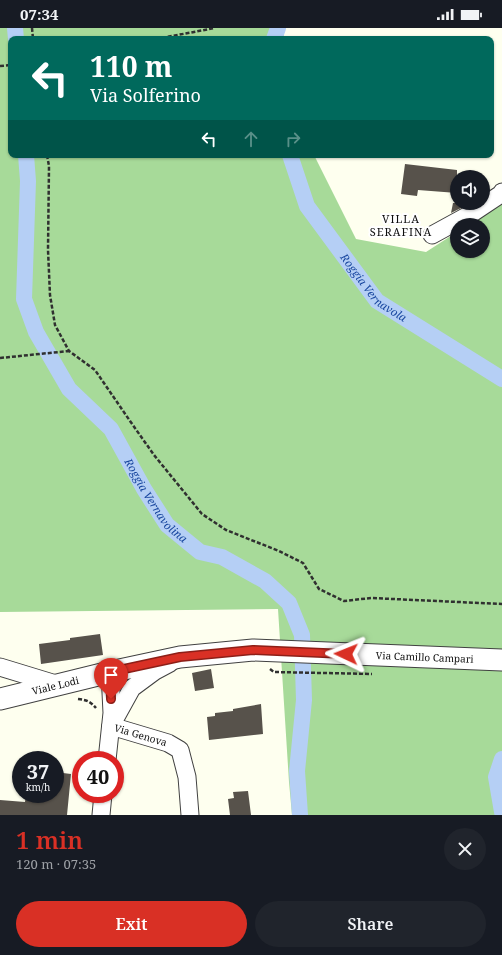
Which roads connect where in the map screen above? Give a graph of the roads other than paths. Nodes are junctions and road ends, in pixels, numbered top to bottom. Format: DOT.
graph roads {
  1 [pos="502,192"];
  2 [pos="432,235"];
  3 [pos="180,657"];
  4 [pos="502,660"];
  5 [pos="0,667"];
  6 [pos="110,672"];
  7 [pos="59,685"];
  8 [pos="0,699"];
  9 [pos="111,726"];
  10 [pos="108,751"];
  11 [pos="102,803"];
  12 [pos="101,815"];
  13 [pos="190,815"];
  1 -- 2 [label="street"];
  3 -- 4 [label="street, Via Camillo Campari"];
  3 -- 6 [label="street, Via Camillo Campari"];
  3 -- 9 [label="street, Via Genova"];
  5 -- 7 [label="street"];
  6 -- 7 [label="street, Viale Lodi"];
  6 -- 9 [label="street"];
  7 -- 8 [label="street, Viale Lodi"];
  9 -- 10 [label="street"];
  9 -- 13 [label="street, Via Genova"];
  11 -- 12 [label="street"];
}
